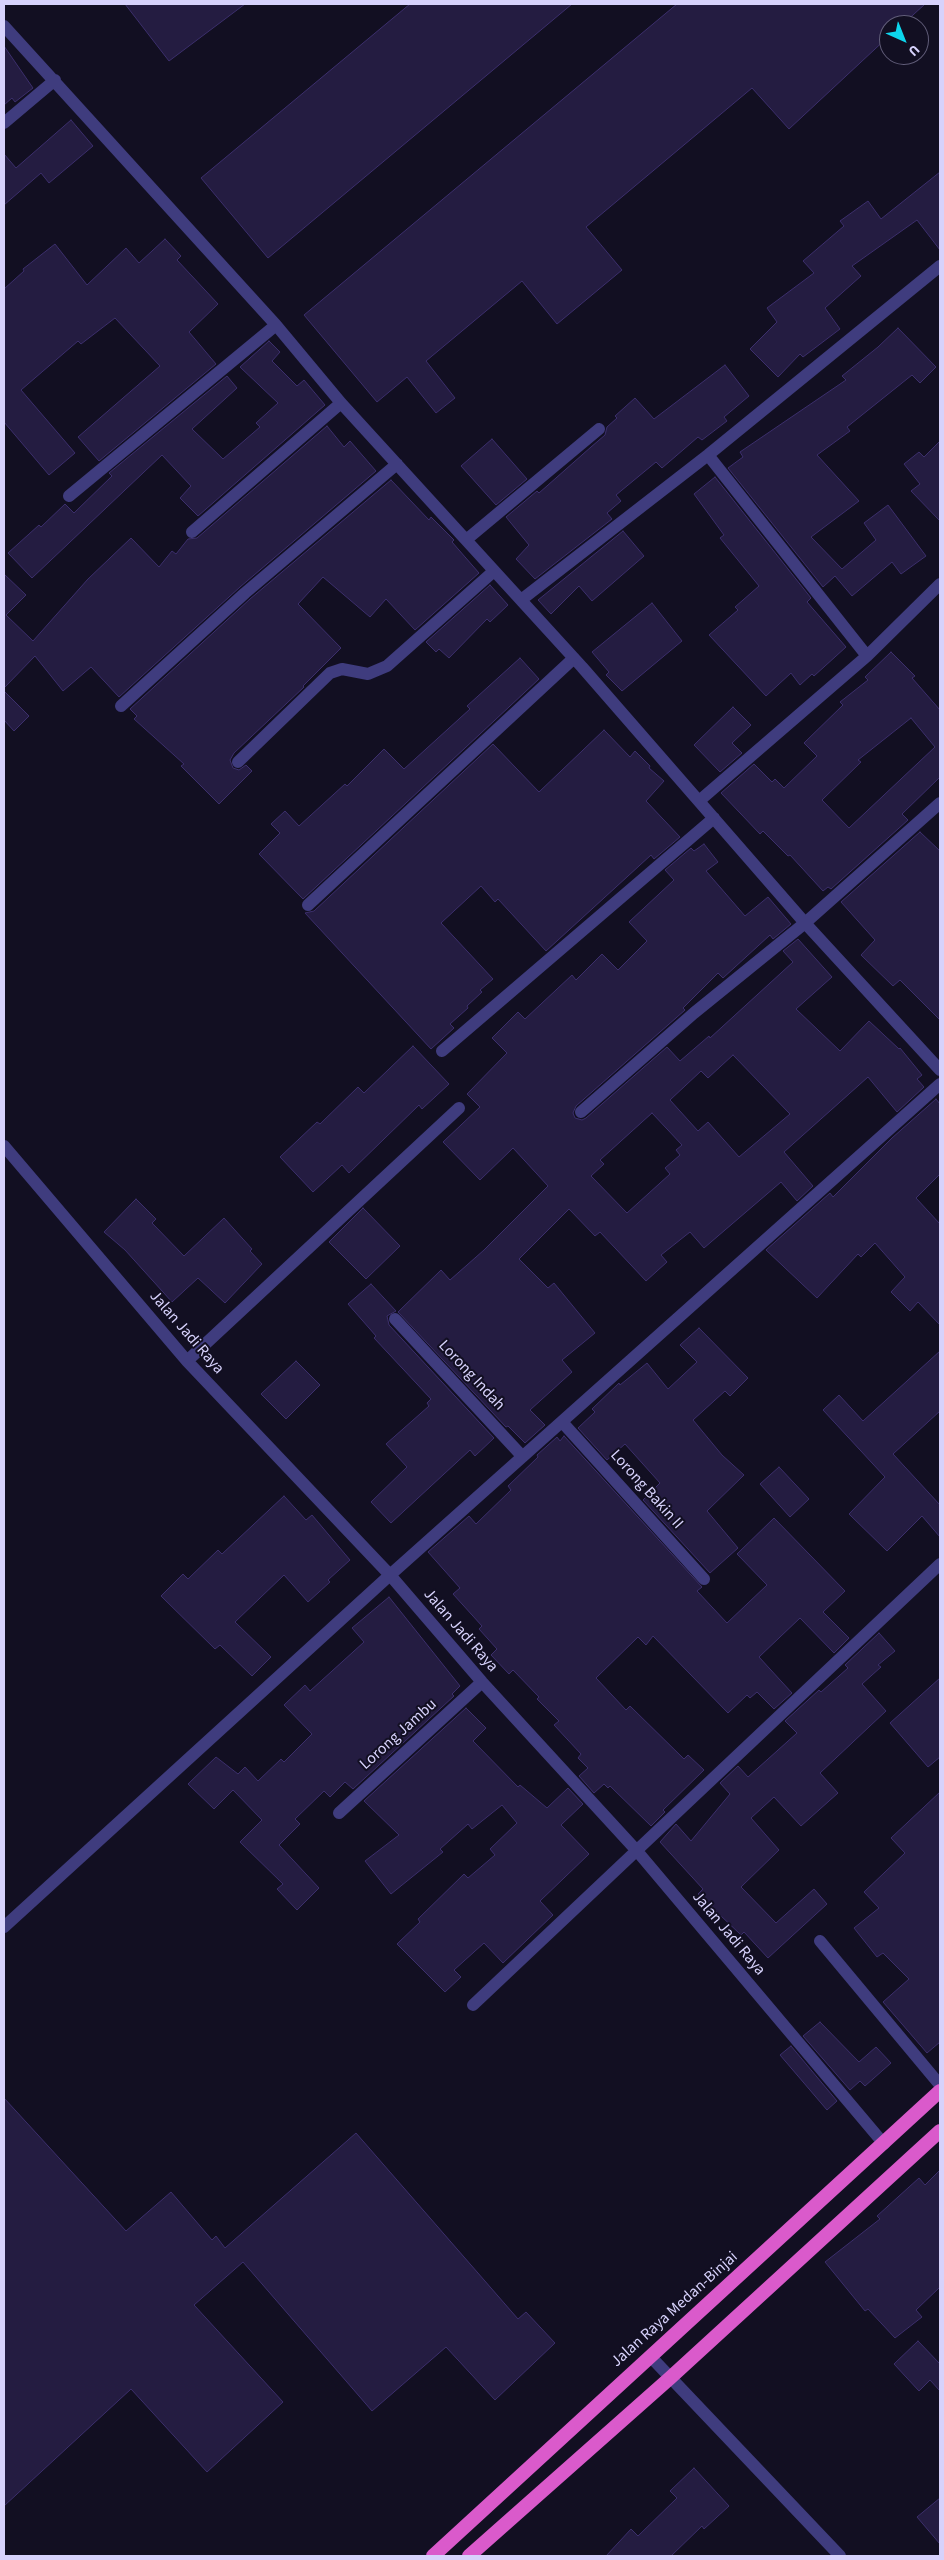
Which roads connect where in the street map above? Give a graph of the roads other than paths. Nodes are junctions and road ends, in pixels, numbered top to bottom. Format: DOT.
graph roads {
  1 [pos="4,26"];
  2 [pos="54,80"];
  3 [pos="4,123"];
  4 [pos="940,266"];
  5 [pos="276,325"];
  6 [pos="341,403"];
  7 [pos="599,429"];
  8 [pos="708,455"];
  9 [pos="397,464"];
  10 [pos="69,496"];
  11 [pos="192,532"];
  12 [pos="466,540"];
  13 [pos="494,572"];
  14 [pos="940,584"];
  15 [pos="521,600"];
  16 [pos="867,656"];
  17 [pos="574,658"];
  18 [pos="121,706"];
  19 [pos="238,762"];
  20 [pos="698,801"];
  21 [pos="940,803"];
  22 [pos="714,818"];
  23 [pos="308,905"];
  24 [pos="805,923"];
  25 [pos="442,1051"];
  26 [pos="940,1070"];
  27 [pos="940,1084"];
  28 [pos="459,1108"];
  29 [pos="581,1112"];
  30 [pos="4,1146"];
  31 [pos="395,1319"];
  32 [pos="187,1361"];
  33 [pos="563,1423"];
  34 [pos="522,1456"];
  35 [pos="940,1564"];
  36 [pos="390,1575"];
  37 [pos="704,1579"];
  38 [pos="482,1682"];
  39 [pos="339,1813"];
  40 [pos="637,1851"];
  41 [pos="4,1927"];
  42 [pos="820,1942"];
  43 [pos="473,2005"];
  44 [pos="940,2085"];
  45 [pos="940,2091"];
  46 [pos="940,2131"];
  47 [pos="884,2144"];
  48 [pos="650,2356"];
  49 [pos="670,2378"];
  50 [pos="433,2556"];
  51 [pos="469,2556"];
  52 [pos="840,2556"];
  1 -- 2 [label="street"];
  2 -- 3 [label="street"];
  2 -- 5 [label="street"];
  4 -- 8 [label="street"];
  5 -- 6 [label="street"];
  5 -- 10 [label="street"];
  6 -- 9 [label="street"];
  6 -- 11 [label="street"];
  7 -- 12 [label="street"];
  8 -- 15 [label="street"];
  8 -- 16 [label="street"];
  9 -- 12 [label="street"];
  9 -- 18 [label="street"];
  12 -- 13 [label="street"];
  13 -- 15 [label="street"];
  13 -- 19 [label="street"];
  14 -- 16 [label="street"];
  15 -- 17 [label="street"];
  16 -- 20 [label="street"];
  17 -- 20 [label="street"];
  17 -- 23 [label="street"];
  20 -- 22 [label="street"];
  21 -- 24 [label="street"];
  22 -- 24 [label="street"];
  22 -- 25 [label="street"];
  24 -- 26 [label="street"];
  24 -- 29 [label="street"];
  27 -- 33 [label="street"];
  28 -- 32 [label="street"];
  30 -- 32 [label="street, Jalan Jadi Raya"];
  31 -- 34 [label="street, Lorong Indah"];
  32 -- 36 [label="street, Jalan Jadi Raya"];
  33 -- 34 [label="street"];
  33 -- 37 [label="street, Lorong Bakin II"];
  34 -- 36 [label="street"];
  35 -- 40 [label="street"];
  36 -- 38 [label="street, Jalan Jadi Raya"];
  36 -- 41 [label="street"];
  38 -- 39 [label="street, Lorong Jambu"];
  38 -- 40 [label="street, Jalan Jadi Raya"];
  40 -- 43 [label="street"];
  40 -- 47 [label="street, Jalan Jadi Raya"];
  42 -- 44 [label="street"];
  45 -- 47 [label="highway, Jalan Raya Medan-Binjai"];
  46 -- 49 [label="highway"];
  47 -- 48 [label="highway, Jalan Raya Medan-Binjai"];
  48 -- 49 [label="street"];
  48 -- 50 [label="highway, Jalan Raya Medan-Binjai"];
  49 -- 51 [label="highway"];
  49 -- 52 [label="street"];
}
